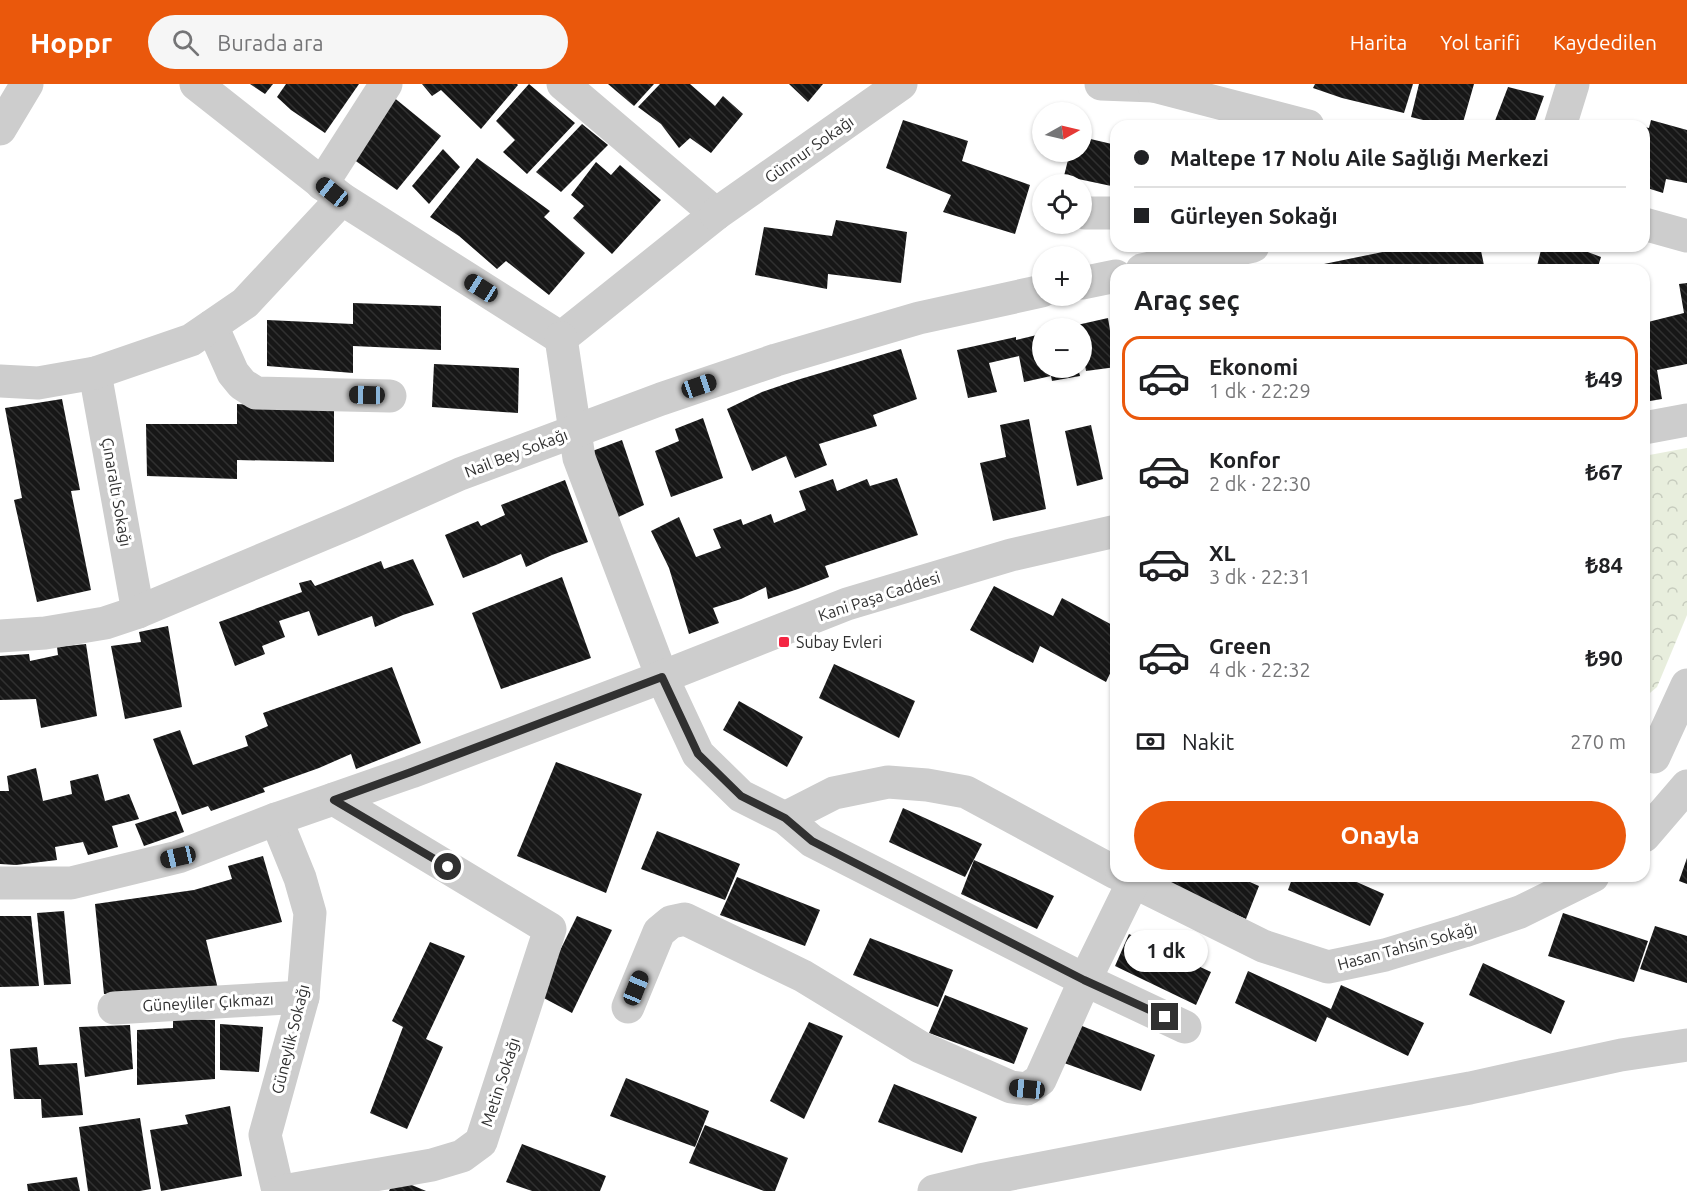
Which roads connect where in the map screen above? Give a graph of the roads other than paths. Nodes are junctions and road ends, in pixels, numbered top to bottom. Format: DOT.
graph roads {
  1 [pos="27,84"];
  2 [pos="196,84"];
  3 [pos="386,84"];
  4 [pos="563,84"];
  5 [pos="901,84"];
  6 [pos="1101,84"];
  7 [pos="1573,84"];
  8 [pos="1154,85"];
  9 [pos="1285,120"];
  10 [pos="1562,120"];
  11 [pos="0,129"];
  12 [pos="332,192"];
  13 [pos="716,214"];
  14 [pos="1650,226"];
  15 [pos="1687,236"];
  16 [pos="1225,252"];
  17 [pos="1170,264"];
  18 [pos="1110,277"];
  19 [pos="1092,281"];
  20 [pos="1032,293"];
  21 [pos="212,326"];
  22 [pos="561,338"];
  23 [pos="95,373"];
  24 [pos="0,381"];
  25 [pos="390,396"];
  26 [pos="1687,420"];
  27 [pos="1650,427"];
  28 [pos="574,430"];
  29 [pos="1110,532"];
  30 [pos="138,612"];
  31 [pos="0,636"];
  32 [pos="662,677"];
  33 [pos="1687,685"];
  34 [pos="1650,753"];
  35 [pos="1650,755"];
  36 [pos="1687,770"];
  37 [pos="1687,786"];
  38 [pos="334,800"];
  39 [pos="785,818"];
  40 [pos="276,819"];
  41 [pos="1650,829"];
  42 [pos="1110,868"];
  43 [pos="1124,882"];
  44 [pos="1136,882"];
  45 [pos="1581,882"];
  46 [pos="0,884"];
  47 [pos="1084,980"];
  48 [pos="303,997"];
  49 [pos="114,1008"];
  50 [pos="628,1008"];
  51 [pos="1185,1027"];
  52 [pos="1687,1045"];
  53 [pos="278,1191"];
  54 [pos="283,1191"];
  55 [pos="934,1191"];
  1 -- 11 [label="street"];
  2 -- 12 [label="street"];
  3 -- 12 [label="street"];
  4 -- 13 [label="street"];
  5 -- 13 [label="street, Günnur Sokağı"];
  6 -- 8 [label="street"];
  7 -- 10 [label="street"];
  8 -- 9 [label="street"];
  12 -- 21 [label="street"];
  12 -- 22 [label="street"];
  13 -- 22 [label="street, Günnur Sokağı"];
  14 -- 15 [label="street"];
  16 -- 17 [label="street"];
  18 -- 19 [label="street"];
  20 -- 28 [label="street, Nail Bey Sokağı"];
  21 -- 23 [label="street"];
  21 -- 25 [label="street"];
  22 -- 28 [label="street"];
  23 -- 24 [label="street"];
  23 -- 30 [label="street, Çınaraltı Sokağı"];
  26 -- 27 [label="street"];
  28 -- 30 [label="street, Nail Bey Sokağı"];
  28 -- 32 [label="street"];
  29 -- 32 [label="street, Kani Paşa Caddesi"];
  30 -- 31 [label="street, Nail Bey Sokağı"];
  32 -- 38 [label="street, Kani Paşa Caddesi"];
  32 -- 39 [label="street"];
  33 -- 34 [label="street"];
  35 -- 36 [label="street"];
  37 -- 41 [label="street"];
  38 -- 40 [label="street, Kani Paşa Caddesi"];
  38 -- 54 [label="street, Metin Sokağı"];
  39 -- 42 [label="street, Hasan Tahsin Sokağı"];
  39 -- 47 [label="street"];
  40 -- 46 [label="street, Kani Paşa Caddesi"];
  40 -- 48 [label="street, Güneylik Sokağı"];
  43 -- 47 [label="street"];
  44 -- 45 [label="street, Hasan Tahsin Sokağı"];
  47 -- 50 [label="street"];
  47 -- 51 [label="street"];
  48 -- 49 [label="street, Güneyliler Çıkmazı"];
  48 -- 53 [label="street, Güneylik Sokağı"];
  52 -- 55 [label="street"];
}
